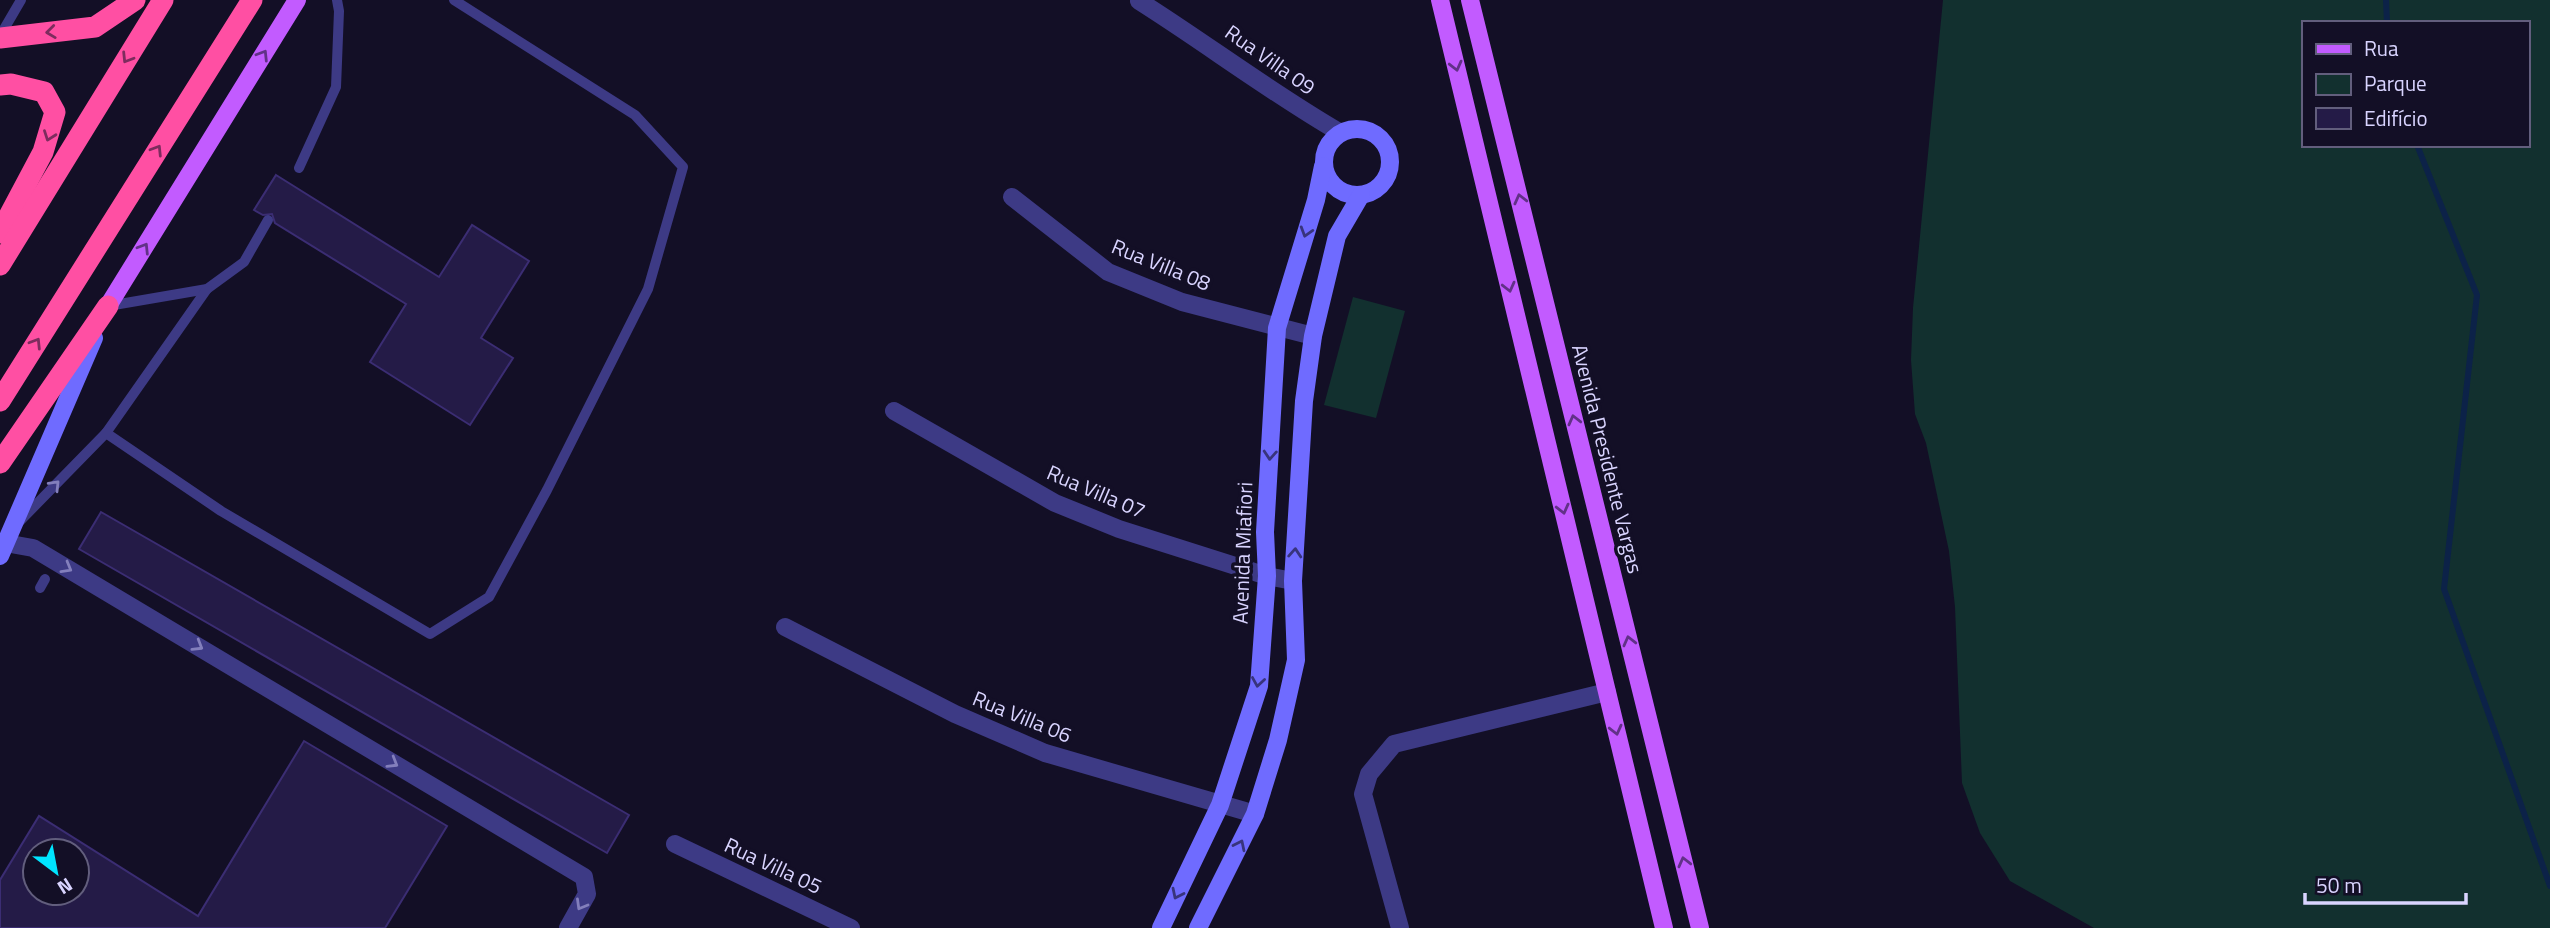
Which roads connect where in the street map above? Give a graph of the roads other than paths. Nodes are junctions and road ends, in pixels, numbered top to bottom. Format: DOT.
graph roads {
  1 [pos="21,0"];
  2 [pos="135,0"];
  3 [pos="163,0"];
  4 [pos="252,0"];
  5 [pos="297,0"];
  6 [pos="337,0"];
  7 [pos="454,0"];
  8 [pos="1440,0"];
  9 [pos="1471,0"];
  10 [pos="1139,1"];
  11 [pos="0,37"];
  12 [pos="0,85"];
  13 [pos="1339,132"];
  14 [pos="1323,166"];
  15 [pos="299,168"];
  16 [pos="1361,195"];
  17 [pos="1012,197"];
  18 [pos="268,220"];
  19 [pos="0,233"];
  20 [pos="0,265"];
  21 [pos="207,289"];
  22 [pos="108,306"];
  23 [pos="1550,322"];
  24 [pos="1277,328"];
  25 [pos="1519,329"];
  26 [pos="1313,336"];
  27 [pos="0,401"];
  28 [pos="894,411"];
  29 [pos="106,433"];
  30 [pos="0,463"];
  31 [pos="3,547"];
  32 [pos="1267,576"];
  33 [pos="1293,580"];
  34 [pos="785,626"];
  35 [pos="1607,692"];
  36 [pos="1220,805"];
  37 [pos="1255,814"];
  38 [pos="675,844"];
  39 [pos="568,928"];
  40 [pos="851,928"];
  41 [pos="1161,928"];
  42 [pos="1198,928"];
  43 [pos="1400,928"];
  44 [pos="1664,928"];
  45 [pos="1700,928"];
  1 -- 11 [label="lane"];
  2 -- 11 [label="highway, one-way"];
  3 -- 20 [label="highway, one-way"];
  27 -- 4 [label="highway, one-way"];
  22 -- 5 [label="main road, one-way"];
  6 -- 15 [label="lane"];
  7 -- 29 [label="lane"];
  8 -- 25 [label="main road, one-way"];
  23 -- 9 [label="main road, Avenida Presidente Vargas, one-way"];
  10 -- 13 [label="street, Rua Villa 09"];
  12 -- 19 [label="highway, one-way"];
  13 -- 14 [label="street"];
  13 -- 16 [label="street"];
  14 -- 16 [label="street"];
  14 -- 24 [label="street, Avenida Miafiori, one-way"];
  16 -- 26 [label="street"];
  17 -- 24 [label="street, Rua Villa 08"];
  18 -- 21 [label="lane"];
  21 -- 22 [label="lane"];
  21 -- 29 [label="lane"];
  22 -- 30 [label="highway"];
  22 -- 31 [label="street"];
  23 -- 25 [label="main road"];
  45 -- 23 [label="main road, Avenida Presidente Vargas, one-way"];
  24 -- 26 [label="street, Rua Villa 08"];
  24 -- 32 [label="street, Avenida Miafiori, one-way"];
  25 -- 35 [label="main road, one-way"];
  33 -- 26 [label="street, one-way"];
  28 -- 32 [label="street, Rua Villa 07"];
  31 -- 29 [label="lane, one-way"];
  31 -- 39 [label="street, one-way"];
  32 -- 33 [label="street, Rua Villa 07"];
  32 -- 36 [label="street, Avenida Miafiori, one-way"];
  33 -- 37 [label="street"];
  34 -- 36 [label="street, Rua Villa 06"];
  35 -- 43 [label="street"];
  35 -- 44 [label="main road, one-way"];
  36 -- 37 [label="street, Rua Villa 06"];
  36 -- 41 [label="street, Avenida Miafiori, one-way"];
  42 -- 37 [label="street, one-way"];
  38 -- 40 [label="street, Rua Villa 05"];
}
